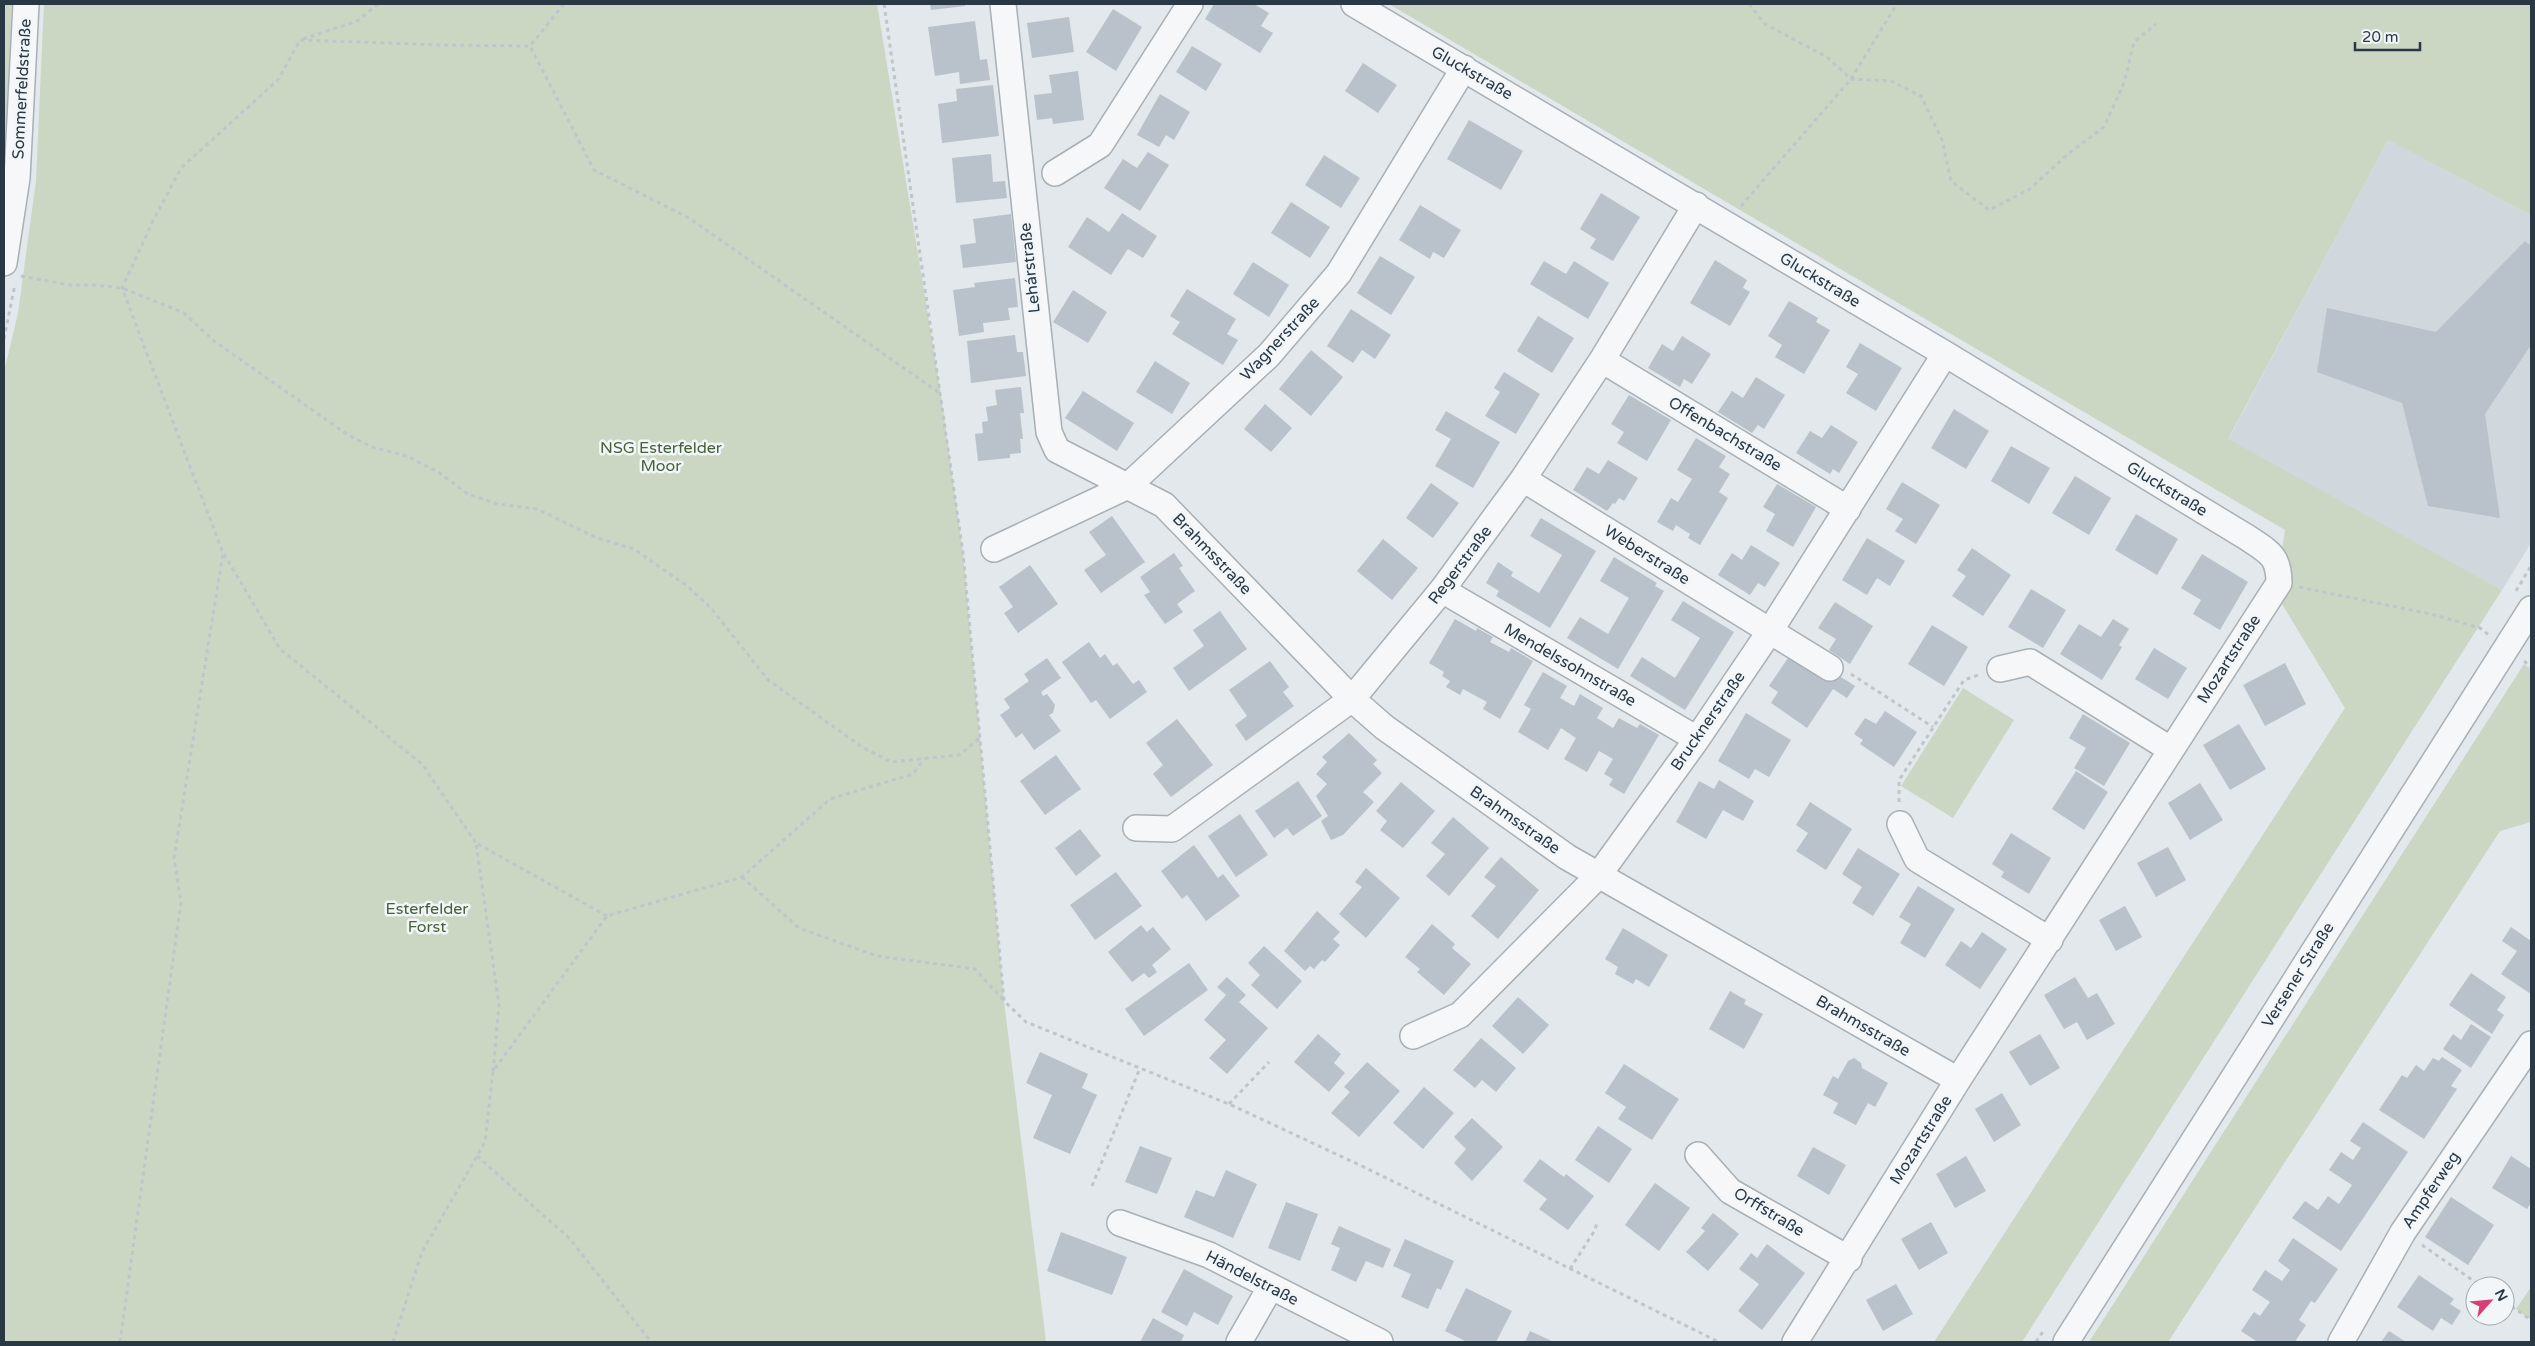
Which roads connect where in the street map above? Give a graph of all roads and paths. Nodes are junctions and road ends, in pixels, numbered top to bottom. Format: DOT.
graph roads {
  1 [pos="26,4"];
  2 [pos="378,4"];
  3 [pos="564,4"];
  4 [pos="884,4"];
  5 [pos="1003,4"];
  6 [pos="1190,4"];
  7 [pos="1354,4"];
  8 [pos="1749,4"];
  9 [pos="1896,4"];
  10 [pos="2156,24"];
  11 [pos="300,40"];
  12 [pos="530,46"];
  13 [pos="1464,68"];
  14 [pos="1851,79"];
  15 [pos="1055,173"];
  16 [pos="1696,205"];
  17 [pos="1729,225"];
  18 [pos="10,270"];
  19 [pos="122,288"];
  20 [pos="4,318"];
  21 [pos="8,319"];
  22 [pos="1944,354"];
  23 [pos="1602,360"];
  24 [pos="941,394"];
  25 [pos="1523,479"];
  26 [pos="1128,486"];
  27 [pos="1848,509"];
  28 [pos="994,549"];
  29 [pos="223,554"];
  30 [pos="2279,575"];
  31 [pos="1442,590"];
  32 [pos="2531,609"];
  33 [pos="1770,631"];
  34 [pos="2506,648"];
  35 [pos="1830,668"];
  36 [pos="2000,669"];
  37 [pos="1352,699"];
  38 [pos="1933,727"];
  39 [pos="981,737"];
  40 [pos="1698,739"];
  41 [pos="2170,748"];
  42 [pos="924,758"];
  43 [pos="1900,824"];
  44 [pos="1136,828"];
  45 [pos="476,843"];
  46 [pos="1598,876"];
  47 [pos="742,877"];
  48 [pos="607,916"];
  49 [pos="2050,940"];
  50 [pos="1004,1001"];
  51 [pos="1413,1036"];
  52 [pos="2531,1044"];
  53 [pos="1269,1062"];
  54 [pos="1140,1068"];
  55 [pos="493,1071"];
  56 [pos="1958,1080"];
  57 [pos="1229,1104"];
  58 [pos="1698,1154"];
  59 [pos="477,1156"];
  60 [pos="1092,1186"];
  61 [pos="1597,1222"];
  62 [pos="1120,1223"];
  63 [pos="2403,1232"];
  64 [pos="1849,1259"];
  65 [pos="1570,1269"];
  66 [pos="2467,1276"];
  67 [pos="1270,1288"];
  68 [pos="2515,1309"];
  69 [pos="2531,1320"];
  70 [pos="120,1342"];
  71 [pos="393,1342"];
  72 [pos="651,1342"];
  73 [pos="1240,1342"];
  74 [pos="1380,1342"];
  75 [pos="1719,1342"];
  76 [pos="1795,1342"];
  77 [pos="2066,1342"];
  78 [pos="2341,1342"];
  1 -- 18 [label="street, Sommerfeldstraße"];
  2 -- 11 [label="path"];
  3 -- 12 [label="path"];
  4 -- 24 [label="path"];
  5 -- 26 [label="street, Lehárstraße"];
  6 -- 15 [label="street"];
  7 -- 13 [label="street, Gluckstraße"];
  8 -- 14 [label="path"];
  9 -- 14 [label="path"];
  10 -- 14 [label="path"];
  11 -- 12 [label="path"];
  11 -- 19 [label="path"];
  12 -- 24 [label="path"];
  13 -- 16 [label="street, Gluckstraße"];
  13 -- 26 [label="street, Wagnerstraße"];
  14 -- 17 [label="path"];
  16 -- 17 [label="street, Gluckstraße"];
  16 -- 23 [label="street, Regerstraße"];
  17 -- 22 [label="street, Gluckstraße"];
  18 -- 19 [label="path"];
  19 -- 29 [label="path"];
  19 -- 42 [label="path"];
  20 -- 21 [label="path"];
  22 -- 27 [label="street, Brucknerstraße"];
  22 -- 30 [label="street, Gluckstraße"];
  23 -- 25 [label="street, Regerstraße"];
  23 -- 27 [label="street, Offenbachstraße"];
  24 -- 39 [label="path"];
  25 -- 31 [label="street, Regerstraße"];
  25 -- 33 [label="street, Weberstraße"];
  26 -- 28 [label="street, Wagnerstraße"];
  26 -- 37 [label="street, Brahmsstraße"];
  27 -- 33 [label="street, Brucknerstraße"];
  29 -- 45 [label="path"];
  29 -- 70 [label="path"];
  30 -- 34 [label="path"];
  30 -- 41 [label="street, Mozartstraße"];
  31 -- 37 [label="street, Regerstraße"];
  31 -- 40 [label="street, Mendelssohnstraße"];
  32 -- 34 [label="street, Versener Straße"];
  33 -- 35 [label="street, Weberstraße"];
  33 -- 40 [label="street, Brucknerstraße"];
  34 -- 77 [label="street, Versener Straße"];
  35 -- 38 [label="path"];
  36 -- 38 [label="path"];
  36 -- 41 [label="street"];
  37 -- 44 [label="street, Regerstraße"];
  37 -- 46 [label="street, Brahmsstraße"];
  38 -- 43 [label="path"];
  39 -- 42 [label="path"];
  39 -- 50 [label="path"];
  40 -- 46 [label="street, Brucknerstraße"];
  41 -- 49 [label="street, Mozartstraße"];
  42 -- 47 [label="path"];
  43 -- 49 [label="street"];
  45 -- 48 [label="path"];
  45 -- 55 [label="path"];
  46 -- 51 [label="street, Brucknerstraße"];
  46 -- 56 [label="street, Brahmsstraße"];
  47 -- 48 [label="path"];
  47 -- 50 [label="path"];
  48 -- 55 [label="path"];
  49 -- 56 [label="street, Mozartstraße"];
  50 -- 54 [label="path"];
  52 -- 63 [label="street, Ampferweg"];
  53 -- 57 [label="path"];
  54 -- 57 [label="path"];
  54 -- 60 [label="path"];
  55 -- 59 [label="path"];
  56 -- 64 [label="street, Mozartstraße"];
  57 -- 65 [label="path"];
  58 -- 64 [label="street, Orffstraße"];
  59 -- 71 [label="path"];
  59 -- 72 [label="path"];
  61 -- 65 [label="path"];
  62 -- 67 [label="street, Händelstraße"];
  63 -- 66 [label="path"];
  63 -- 78 [label="street, Ampferweg"];
  64 -- 76 [label="street, Mozartstraße"];
  65 -- 75 [label="path"];
  67 -- 73 [label="street"];
  67 -- 74 [label="street, Händelstraße"];
  68 -- 69 [label="path"];
}
